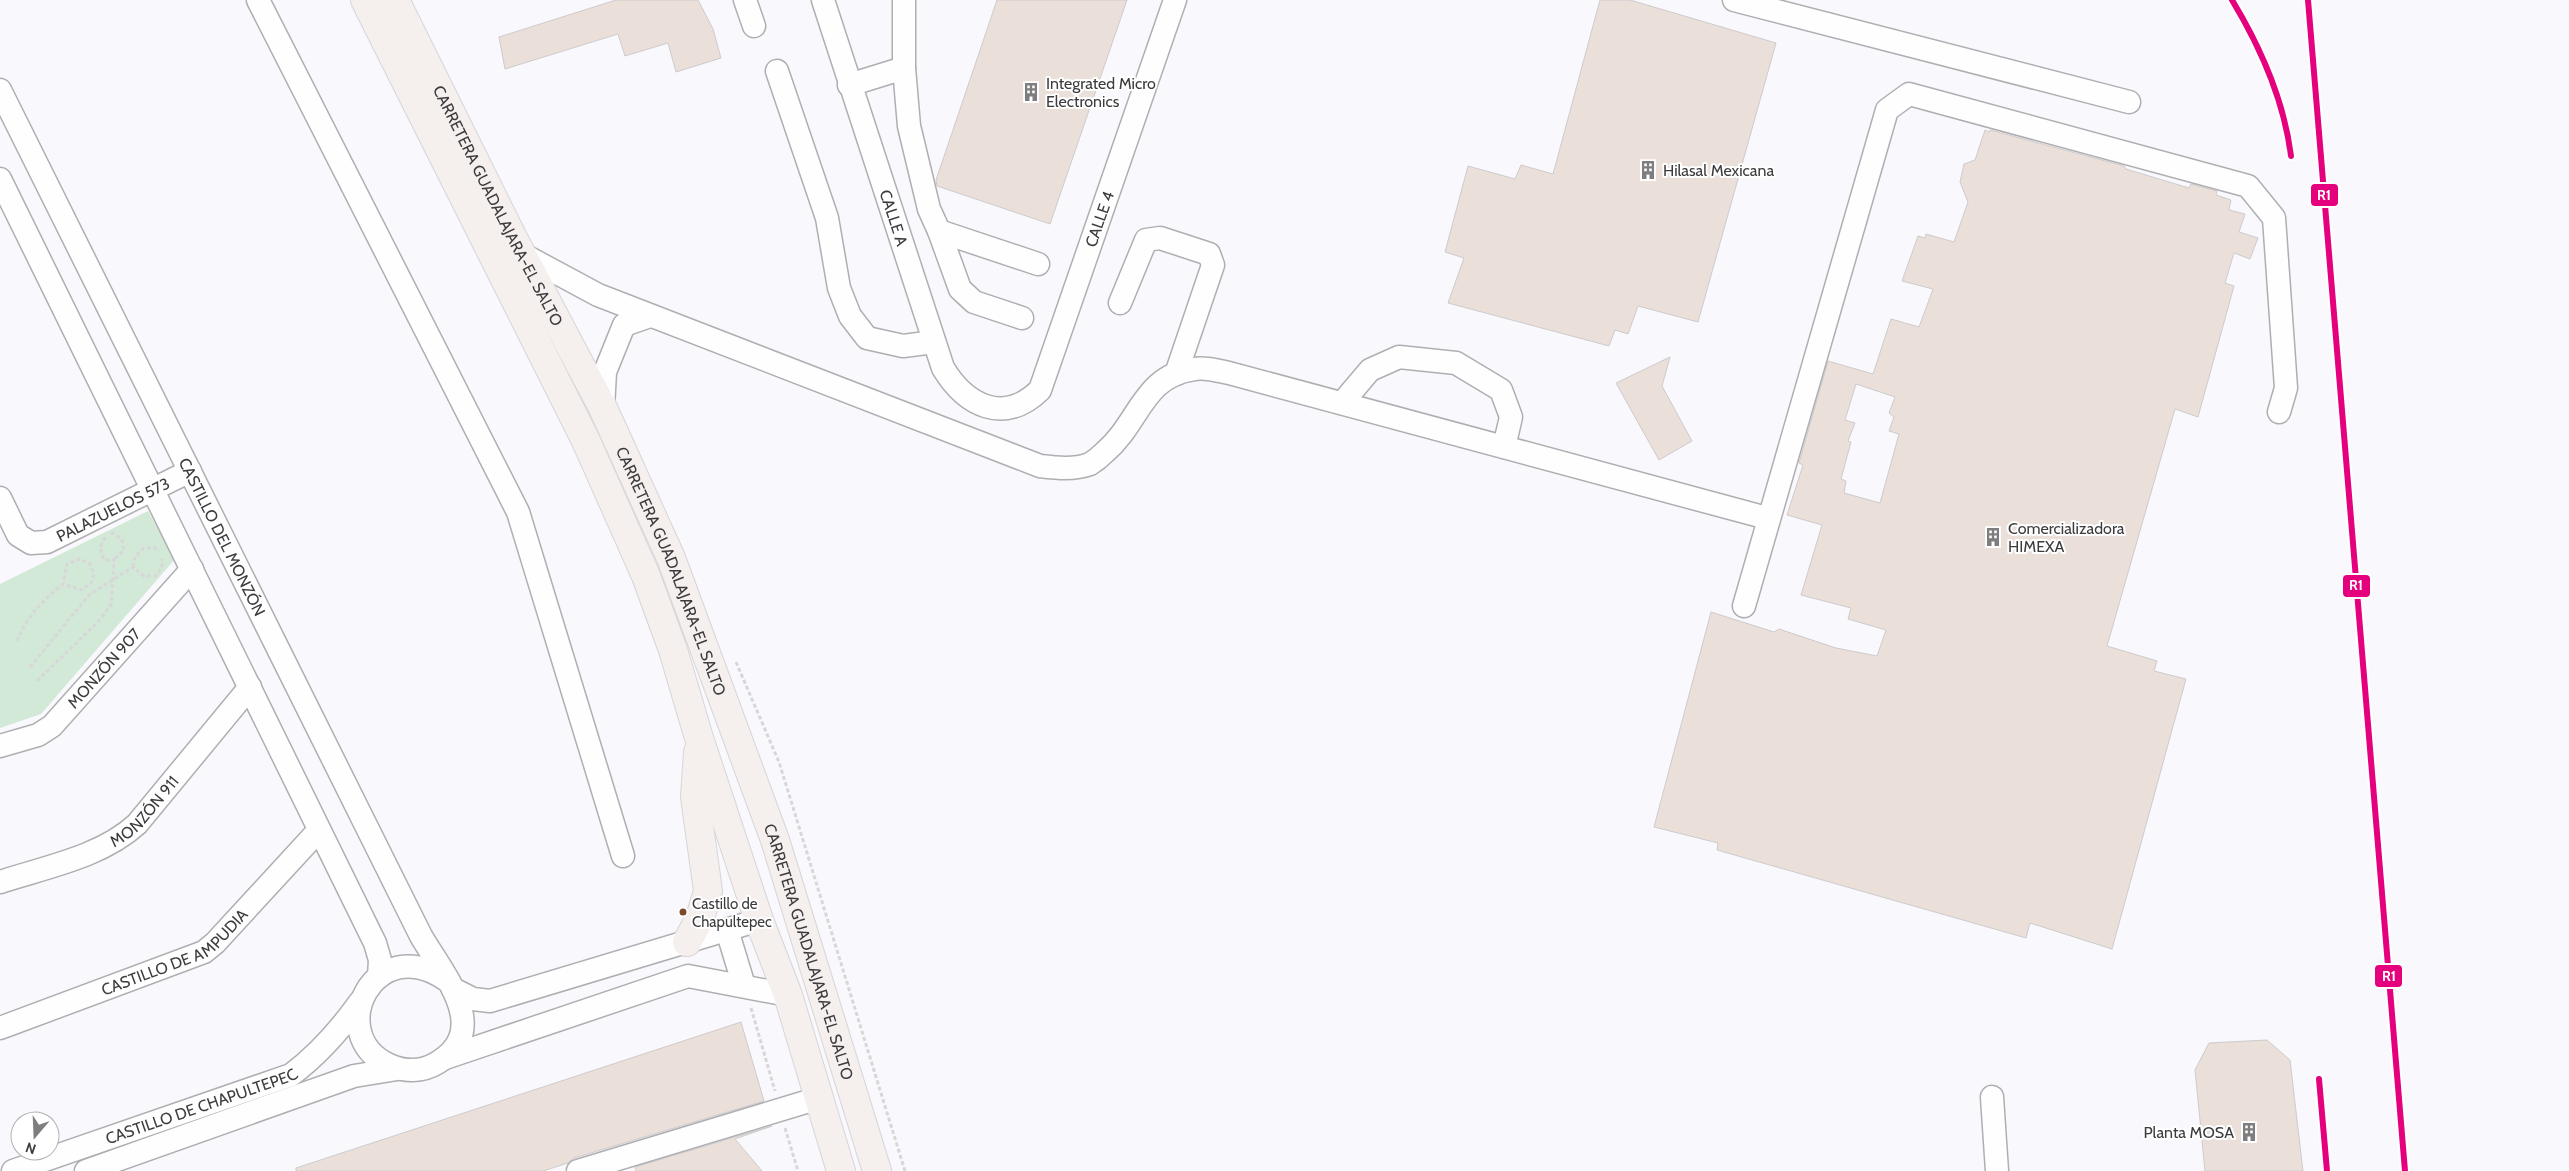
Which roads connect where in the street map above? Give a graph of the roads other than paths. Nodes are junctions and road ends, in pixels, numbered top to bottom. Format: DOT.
graph roads {
  1 [pos="258,0"];
  2 [pos="365,0"];
  3 [pos="395,0"];
  4 [pos="746,0"];
  5 [pos="823,0"];
  6 [pos="904,0"];
  7 [pos="1175,0"];
  8 [pos="1734,0"];
  9 [pos="754,26"];
  10 [pos="904,68"];
  11 [pos="777,72"];
  12 [pos="849,85"];
  13 [pos="0,90"];
  14 [pos="2128,102"];
  15 [pos="5,114"];
  16 [pos="0,180"];
  17 [pos="939,231"];
  18 [pos="520,253"];
  19 [pos="1038,264"];
  20 [pos="1120,303"];
  21 [pos="650,316"];
  22 [pos="1022,318"];
  23 [pos="934,342"];
  24 [pos="1176,374"];
  25 [pos="1342,403"];
  26 [pos="603,408"];
  27 [pos="996,409"];
  28 [pos="2279,412"];
  29 [pos="1504,447"];
  30 [pos="190,471"];
  31 [pos="154,489"];
  32 [pos="0,498"];
  33 [pos="1768,518"];
  34 [pos="192,569"];
  35 [pos="1744,606"];
  36 [pos="250,687"];
  37 [pos="699,738"];
  38 [pos="0,746"];
  39 [pos="319,830"];
  40 [pos="623,856"];
  41 [pos="0,882"];
  42 [pos="758,920"];
  43 [pos="727,930"];
  44 [pos="687,942"];
  45 [pos="379,977"];
  46 [pos="451,985"];
  47 [pos="744,986"];
  48 [pos="788,994"];
  49 [pos="361,1001"];
  50 [pos="0,1028"];
  51 [pos="445,1058"];
  52 [pos="397,1069"];
  53 [pos="1992,1097"];
  54 [pos="819,1098"];
  55 [pos="13,1171"];
  56 [pos="86,1171"];
  57 [pos="578,1171"];
  58 [pos="841,1171"];
  59 [pos="878,1171"];
  60 [pos="1997,1171"];
  1 -- 40 [label="street"];
  2 -- 37 [label="main road, CARRETERA GUADALAJARA-EL SALTO"];
  3 -- 18 [label="main road, CARRETERA GUADALAJARA-EL SALTO"];
  4 -- 9 [label="street"];
  5 -- 12 [label="street, CALLE A"];
  6 -- 10 [label="street"];
  7 -- 27 [label="street, CALLE 4"];
  8 -- 14 [label="street"];
  10 -- 12 [label="street"];
  10 -- 17 [label="street"];
  11 -- 23 [label="street"];
  12 -- 23 [label="street, CALLE A"];
  13 -- 15 [label="street, CASTILLO DEL MONZÓN"];
  15 -- 30 [label="street, CASTILLO DEL MONZÓN"];
  16 -- 31 [label="street"];
  17 -- 19 [label="street"];
  17 -- 22 [label="street"];
  18 -- 21 [label="street"];
  18 -- 26 [label="main road, CARRETERA GUADALAJARA-EL SALTO"];
  20 -- 24 [label="street"];
  21 -- 24 [label="street"];
  21 -- 26 [label="street"];
  23 -- 27 [label="street, CALLE A"];
  24 -- 25 [label="street"];
  25 -- 29 [label="street"];
  25 -- 29 [label="street"];
  26 -- 59 [label="main road, CARRETERA GUADALAJARA-EL SALTO"];
  28 -- 33 [label="street"];
  29 -- 33 [label="street"];
  30 -- 31 [label="street, PALAZUELOS 573"];
  30 -- 46 [label="street, CASTILLO DEL MONZÓN"];
  31 -- 32 [label="street, PALAZUELOS 573"];
  31 -- 34 [label="street"];
  33 -- 35 [label="street"];
  34 -- 36 [label="street"];
  34 -- 38 [label="street, MONZÓN 907"];
  36 -- 39 [label="street"];
  36 -- 41 [label="street, MONZÓN 911"];
  37 -- 42 [label="main road, CARRETERA GUADALAJARA-EL SALTO"];
  37 -- 44 [label="main road"];
  39 -- 45 [label="street"];
  39 -- 50 [label="street, CASTILLO DE AMPUDIA"];
  42 -- 43 [label="street"];
  42 -- 48 [label="main road, CARRETERA GUADALAJARA-EL SALTO"];
  43 -- 44 [label="street"];
  43 -- 47 [label="street"];
  44 -- 46 [label="street"];
  45 -- 46 [label="street"];
  45 -- 49 [label="street"];
  46 -- 51 [label="street"];
  47 -- 48 [label="street"];
  47 -- 51 [label="street"];
  48 -- 54 [label="main road, CARRETERA GUADALAJARA-EL SALTO"];
  49 -- 52 [label="street"];
  49 -- 55 [label="street, CASTILLO DE CHAPULTEPEC"];
  51 -- 52 [label="street"];
  52 -- 56 [label="street, CASTILLO DE CHAPULTEPEC"];
  53 -- 60 [label="street"];
  54 -- 57 [label="street"];
  54 -- 58 [label="main road, CARRETERA GUADALAJARA-EL SALTO"];
}
